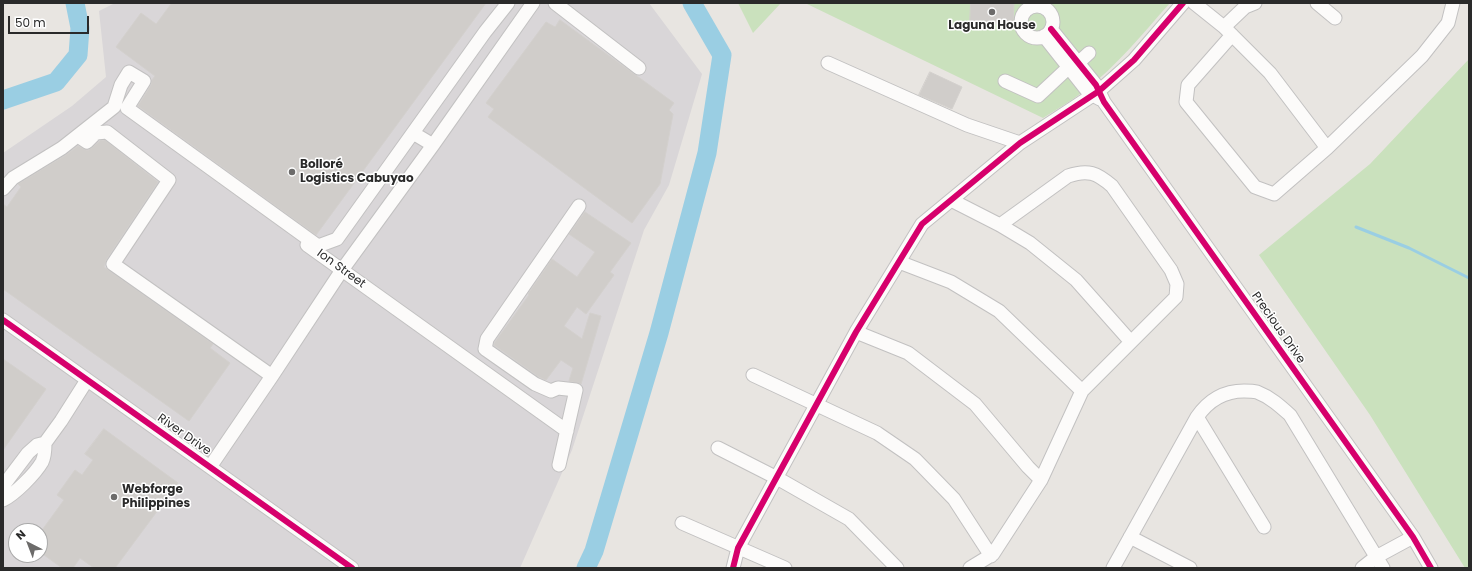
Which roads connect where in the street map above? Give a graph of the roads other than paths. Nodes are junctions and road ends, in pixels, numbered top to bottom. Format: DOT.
graph roads {
  1 [pos="508,3"];
  2 [pos="533,3"];
  3 [pos="555,3"];
  4 [pos="1183,3"];
  5 [pos="1194,3"];
  6 [pos="1255,3"];
  7 [pos="1317,3"];
  8 [pos="1453,3"];
  9 [pos="1335,18"];
  10 [pos="1228,31"];
  11 [pos="1047,33"];
  12 [pos="1089,53"];
  13 [pos="828,63"];
  14 [pos="1074,65"];
  15 [pos="639,68"];
  16 [pos="1005,81"];
  17 [pos="1099,96"];
  18 [pos="114,108"];
  19 [pos="413,132"];
  20 [pos="80,134"];
  21 [pos="1020,143"];
  22 [pos="433,145"];
  23 [pos="1327,148"];
  24 [pos="3,189"];
  25 [pos="951,200"];
  26 [pos="579,206"];
  27 [pos="1000,225"];
  28 [pos="899,262"];
  29 [pos="342,270"];
  30 [pos="3,320"];
  31 [pos="856,332"];
  32 [pos="1131,342"];
  33 [pos="752,375"];
  34 [pos="272,376"];
  35 [pos="86,380"];
  36 [pos="1082,391"];
  37 [pos="818,404"];
  38 [pos="1197,417"];
  39 [pos="567,431"];
  40 [pos="45,443"];
  41 [pos="718,448"];
  42 [pos="559,465"];
  43 [pos="210,467"];
  44 [pos="777,478"];
  45 [pos="1041,480"];
  46 [pos="3,488"];
  47 [pos="3,500"];
  48 [pos="682,523"];
  49 [pos="1264,527"];
  50 [pos="1130,537"];
  51 [pos="1413,537"];
  52 [pos="738,548"];
  53 [pos="991,556"];
  54 [pos="1380,562"];
  55 [pos="352,568"];
  56 [pos="733,568"];
  57 [pos="785,568"];
  58 [pos="897,568"];
  59 [pos="970,568"];
  60 [pos="1113,568"];
  61 [pos="1190,568"];
  62 [pos="1362,568"];
  63 [pos="1431,568"];
  1 -- 19 [label="street"];
  2 -- 22 [label="street"];
  3 -- 15 [label="street"];
  4 -- 17 [label="street"];
  5 -- 10 [label="street"];
  6 -- 10 [label="street"];
  7 -- 9 [label="street"];
  8 -- 23 [label="street"];
  10 -- 23 [label="street"];
  10 -- 23 [label="street"];
  11 -- 14 [label="street, Precious Drive"];
  12 -- 14 [label="street"];
  13 -- 21 [label="street"];
  14 -- 16 [label="street"];
  14 -- 17 [label="street, Precious Drive"];
  17 -- 21 [label="street"];
  17 -- 51 [label="street, Precious Drive"];
  18 -- 19 [label="street"];
  18 -- 20 [label="street"];
  18 -- 29 [label="street, Ion Street"];
  19 -- 22 [label="street"];
  20 -- 24 [label="street"];
  20 -- 34 [label="street"];
  21 -- 25 [label="street"];
  22 -- 29 [label="street"];
  25 -- 27 [label="street"];
  25 -- 28 [label="street"];
  26 -- 39 [label="street"];
  27 -- 32 [label="street"];
  27 -- 32 [label="street"];
  28 -- 31 [label="street"];
  28 -- 36 [label="street"];
  29 -- 34 [label="street"];
  29 -- 39 [label="street, Ion Street"];
  30 -- 35 [label="street, River Drive"];
  31 -- 37 [label="street"];
  31 -- 45 [label="street"];
  32 -- 36 [label="street"];
  33 -- 37 [label="street"];
  34 -- 43 [label="street"];
  35 -- 40 [label="street"];
  35 -- 43 [label="street, River Drive"];
  36 -- 45 [label="street"];
  37 -- 44 [label="street"];
  37 -- 53 [label="street"];
  38 -- 49 [label="street"];
  38 -- 50 [label="street"];
  38 -- 54 [label="street"];
  39 -- 42 [label="street"];
  40 -- 46 [label="street"];
  40 -- 47 [label="street"];
  41 -- 44 [label="street"];
  43 -- 55 [label="street, River Drive"];
  44 -- 52 [label="street"];
  44 -- 58 [label="street"];
  45 -- 53 [label="street"];
  48 -- 52 [label="street"];
  50 -- 60 [label="street"];
  50 -- 61 [label="street"];
  51 -- 54 [label="street"];
  51 -- 63 [label="street, Precious Drive"];
  52 -- 56 [label="street"];
  52 -- 57 [label="street"];
  53 -- 59 [label="street"];
  54 -- 62 [label="street"];
}
